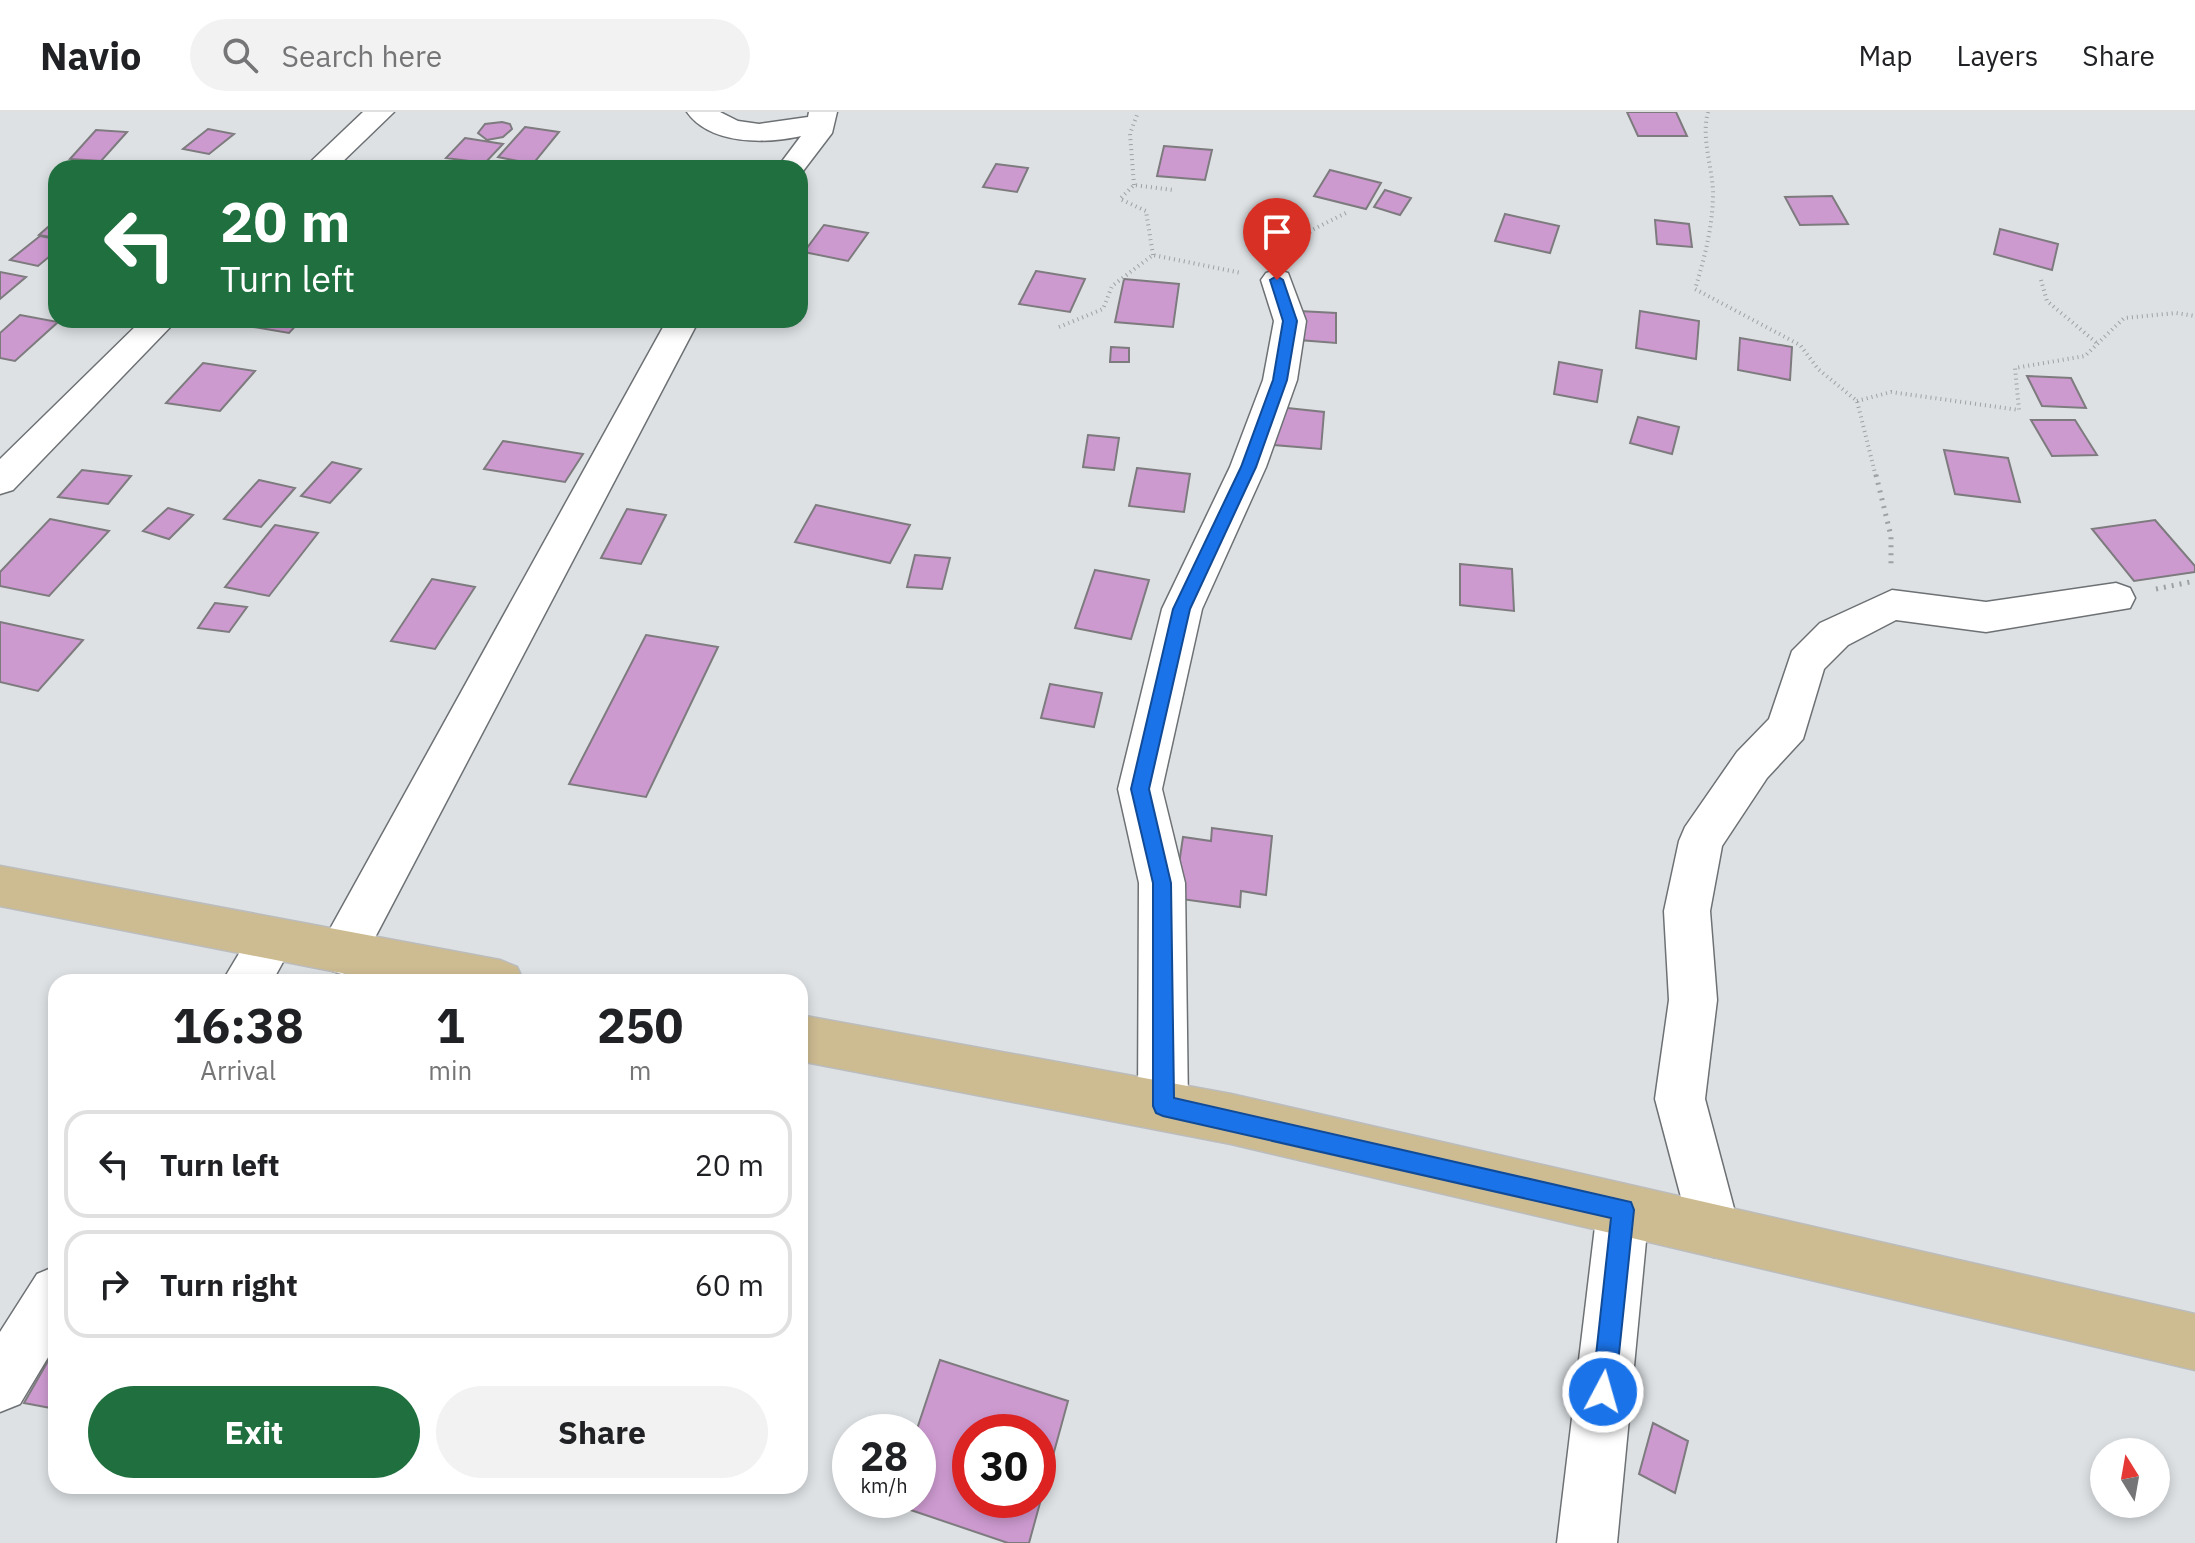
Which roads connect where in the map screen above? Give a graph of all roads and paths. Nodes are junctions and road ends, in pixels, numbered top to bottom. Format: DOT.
graph roads {
  1 [pos="380,112"];
  2 [pos="701,112"];
  3 [pos="1138,112"];
  4 [pos="1708,112"];
  5 [pos="822,117"];
  6 [pos="328,160"];
  7 [pos="798,160"];
  8 [pos="1134,185"];
  9 [pos="1173,190"];
  10 [pos="1346,213"];
  11 [pos="1153,255"];
  12 [pos="1277,280"];
  13 [pos="2041,280"];
  14 [pos="2195,316"];
  15 [pos="1059,327"];
  16 [pos="153,328"];
  17 [pos="679,328"];
  18 [pos="2098,344"];
  19 [pos="1857,401"];
  20 [pos="0,481"];
  21 [pos="2116,598"];
  22 [pos="1892,605"];
  23 [pos="0,886"];
  24 [pos="272,940"];
  25 [pos="342,953"];
  26 [pos="251,974"];
  27 [pos="456,974"];
  28 [pos="808,1039"];
  29 [pos="1163,1106"];
  30 [pos="1623,1210"];
  31 [pos="1714,1231"];
  32 [pos="48,1306"];
  33 [pos="2195,1342"];
  34 [pos="0,1384"];
  35 [pos="1587,1543"];
  1 -- 6 [label="street"];
  2 -- 5 [label="street"];
  3 -- 8 [label="path"];
  4 -- 19 [label="path"];
  5 -- 7 [label="street"];
  8 -- 9 [label="path"];
  8 -- 11 [label="path"];
  10 -- 12 [label="path"];
  11 -- 12 [label="path"];
  11 -- 15 [label="path"];
  12 -- 29 [label="street"];
  13 -- 18 [label="path"];
  14 -- 18 [label="path"];
  16 -- 20 [label="street"];
  17 -- 25 [label="street"];
  18 -- 19 [label="path"];
  19 -- 22 [label="path"];
  21 -- 22 [label="street"];
  22 -- 31 [label="street"];
  23 -- 24 [label="main road"];
  24 -- 25 [label="main road"];
  24 -- 26 [label="street"];
  25 -- 27 [label="main road"];
  28 -- 29 [label="main road"];
  29 -- 30 [label="main road"];
  30 -- 31 [label="main road"];
  30 -- 35 [label="street"];
  31 -- 33 [label="main road"];
  32 -- 34 [label="street"];
}
